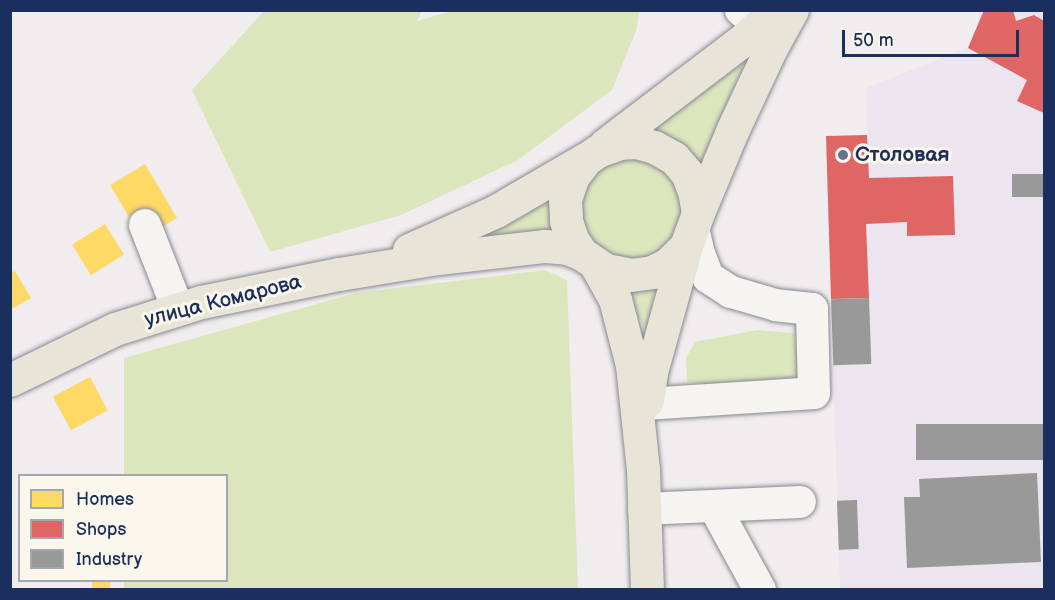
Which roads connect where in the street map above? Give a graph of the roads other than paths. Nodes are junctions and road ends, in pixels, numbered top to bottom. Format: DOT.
graph roads {
  1 [pos="792,10"];
  2 [pos="759,15"];
  3 [pos="592,155"];
  4 [pos="145,225"];
  5 [pos="693,229"];
  6 [pos="589,259"];
  7 [pos="339,274"];
  8 [pos="178,309"];
  9 [pos="10,380"];
  10 [pos="646,404"];
  11 [pos="643,469"];
  12 [pos="800,502"];
  13 [pos="714,506"];
  14 [pos="644,509"];
  15 [pos="647,590"];
  16 [pos="760,590"];
  1 -- 5 [label="main road"];
  2 -- 3 [label="main road"];
  3 -- 5 [label="main road"];
  3 -- 6 [label="main road"];
  3 -- 7 [label="main road"];
  4 -- 8 [label="lane"];
  5 -- 6 [label="main road"];
  5 -- 10 [label="main road"];
  5 -- 10 [label="lane"];
  6 -- 7 [label="main road"];
  6 -- 11 [label="main road"];
  7 -- 8 [label="main road, улица Комарова"];
  8 -- 9 [label="main road, улица Комарова"];
  10 -- 11 [label="main road"];
  11 -- 14 [label="main road"];
  12 -- 13 [label="lane"];
  13 -- 14 [label="lane"];
  13 -- 16 [label="lane"];
  14 -- 15 [label="main road"];
}
